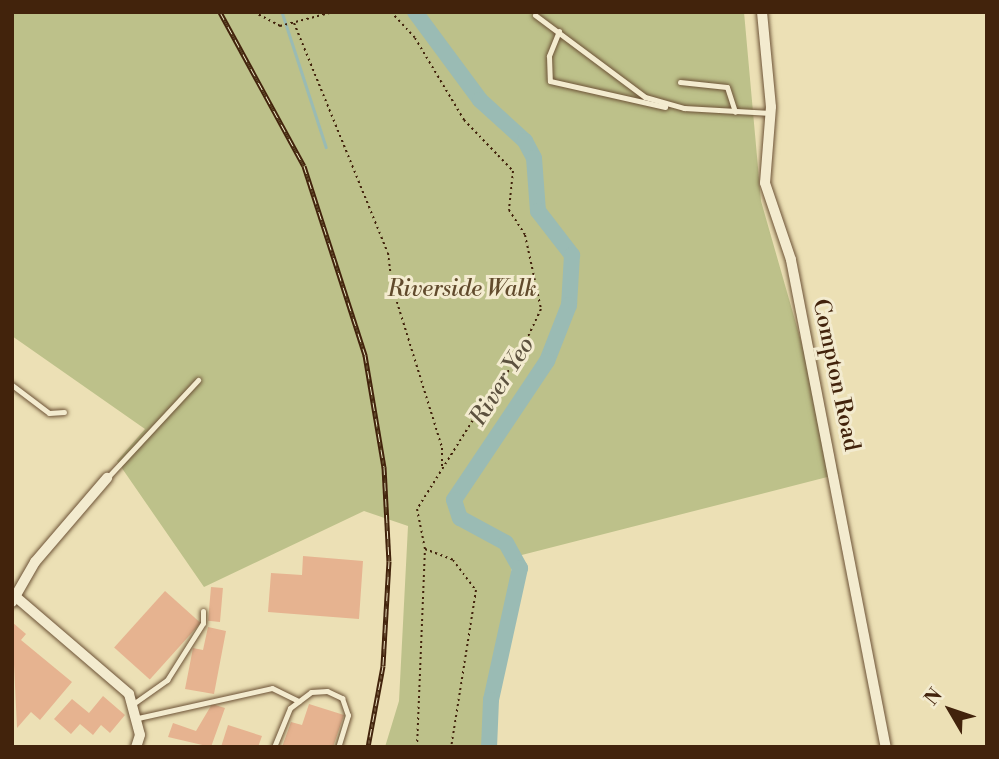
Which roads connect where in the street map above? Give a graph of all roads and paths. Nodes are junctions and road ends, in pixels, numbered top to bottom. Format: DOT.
graph roads {
  1 [pos="254,12"];
  2 [pos="333,12"];
  3 [pos="391,12"];
  4 [pos="762,12"];
  5 [pos="536,15"];
  6 [pos="294,23"];
  7 [pos="559,31"];
  8 [pos="680,82"];
  9 [pos="671,106"];
  10 [pos="735,112"];
  11 [pos="771,113"];
  12 [pos="198,380"];
  13 [pos="12,385"];
  14 [pos="64,412"];
  15 [pos="442,468"];
  16 [pos="107,478"];
  17 [pos="425,549"];
  18 [pos="14,599"];
  19 [pos="203,611"];
  20 [pos="299,701"];
  21 [pos="134,704"];
  22 [pos="138,718"];
  23 [pos="136,747"];
  24 [pos="274,747"];
  25 [pos="338,747"];
  26 [pos="417,747"];
  27 [pos="451,747"];
  28 [pos="886,747"];
  1 -- 6 [label="path"];
  2 -- 6 [label="path"];
  3 -- 15 [label="path"];
  4 -- 11 [label="street, Compton Road"];
  5 -- 7 [label="lane"];
  6 -- 15 [label="path"];
  7 -- 9 [label="lane"];
  7 -- 9 [label="lane"];
  8 -- 10 [label="lane"];
  9 -- 10 [label="lane"];
  10 -- 11 [label="lane"];
  11 -- 28 [label="street, Compton Road"];
  12 -- 16 [label="lane"];
  13 -- 14 [label="lane"];
  15 -- 17 [label="path"];
  16 -- 18 [label="street"];
  17 -- 26 [label="path"];
  17 -- 27 [label="path"];
  18 -- 21 [label="street"];
  19 -- 21 [label="lane"];
  20 -- 22 [label="lane"];
  20 -- 24 [label="lane"];
  20 -- 25 [label="lane"];
  21 -- 22 [label="street"];
  22 -- 23 [label="street"];
}
